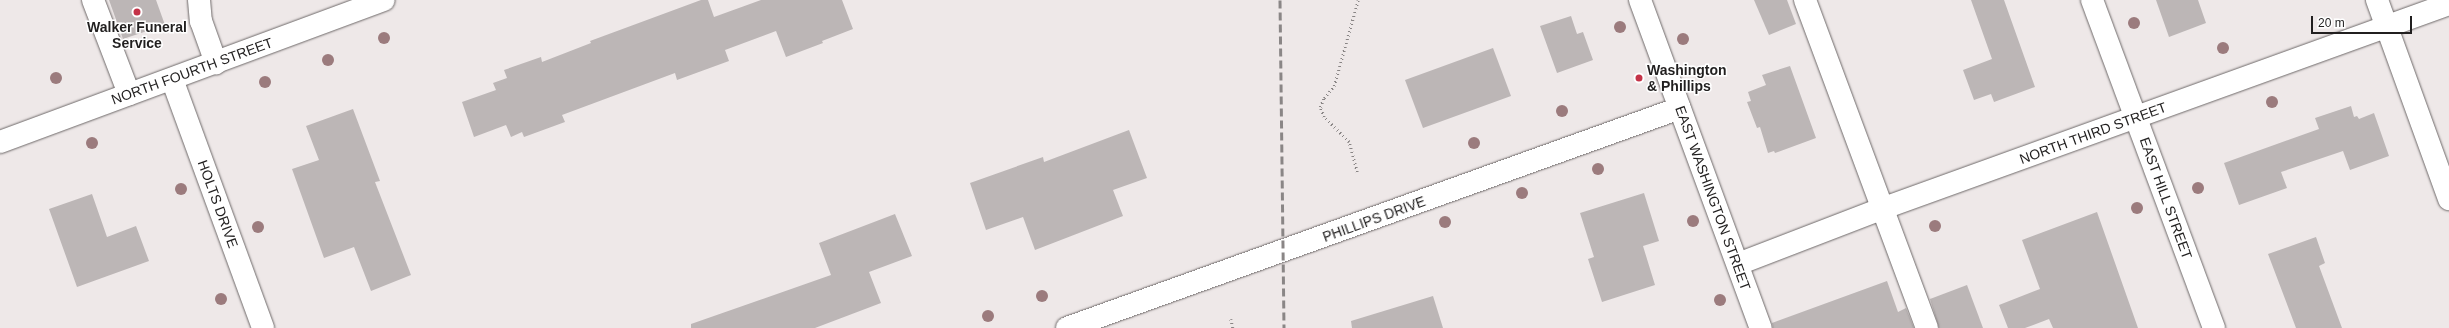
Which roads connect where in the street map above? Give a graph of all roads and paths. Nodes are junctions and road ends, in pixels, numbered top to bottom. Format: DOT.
graph roads {
  1 [pos="93,0"];
  2 [pos="199,0"];
  3 [pos="1358,0"];
  4 [pos="1640,0"];
  5 [pos="1805,0"];
  6 [pos="2092,0"];
  7 [pos="2377,0"];
  8 [pos="379,1"];
  9 [pos="2449,4"];
  10 [pos="2386,27"];
  11 [pos="216,63"];
  12 [pos="172,79"];
  13 [pos="129,94"];
  14 [pos="1680,108"];
  15 [pos="2136,118"];
  16 [pos="0,142"];
  17 [pos="1356,172"];
  18 [pos="2449,199"];
  19 [pos="1884,208"];
  20 [pos="1738,264"];
  21 [pos="1232,319"];
  22 [pos="263,328"];
  23 [pos="1067,328"];
  24 [pos="1233,328"];
  25 [pos="1761,328"];
  26 [pos="1927,328"];
  27 [pos="2214,328"];
  1 -- 13 [label="street"];
  2 -- 11 [label="street"];
  3 -- 17 [label="path"];
  4 -- 14 [label="street, EAST WASHINGTON STREET"];
  5 -- 19 [label="street"];
  6 -- 15 [label="street, EAST HILL STREET"];
  7 -- 10 [label="street"];
  8 -- 11 [label="street, NORTH FOURTH STREET"];
  9 -- 10 [label="street, NORTH THIRD STREET"];
  10 -- 15 [label="street, NORTH THIRD STREET"];
  10 -- 18 [label="street"];
  11 -- 12 [label="street, NORTH FOURTH STREET"];
  12 -- 13 [label="street, NORTH FOURTH STREET"];
  12 -- 22 [label="street, HOLTS DRIVE"];
  13 -- 16 [label="street, NORTH FOURTH STREET"];
  14 -- 20 [label="street, EAST WASHINGTON STREET"];
  14 -- 23 [label="street, PHILLIPS DRIVE"];
  15 -- 19 [label="street, NORTH THIRD STREET"];
  15 -- 27 [label="street, EAST HILL STREET"];
  19 -- 20 [label="street, NORTH THIRD STREET"];
  19 -- 26 [label="street"];
  20 -- 25 [label="street, EAST WASHINGTON STREET"];
  21 -- 24 [label="path"];
}
